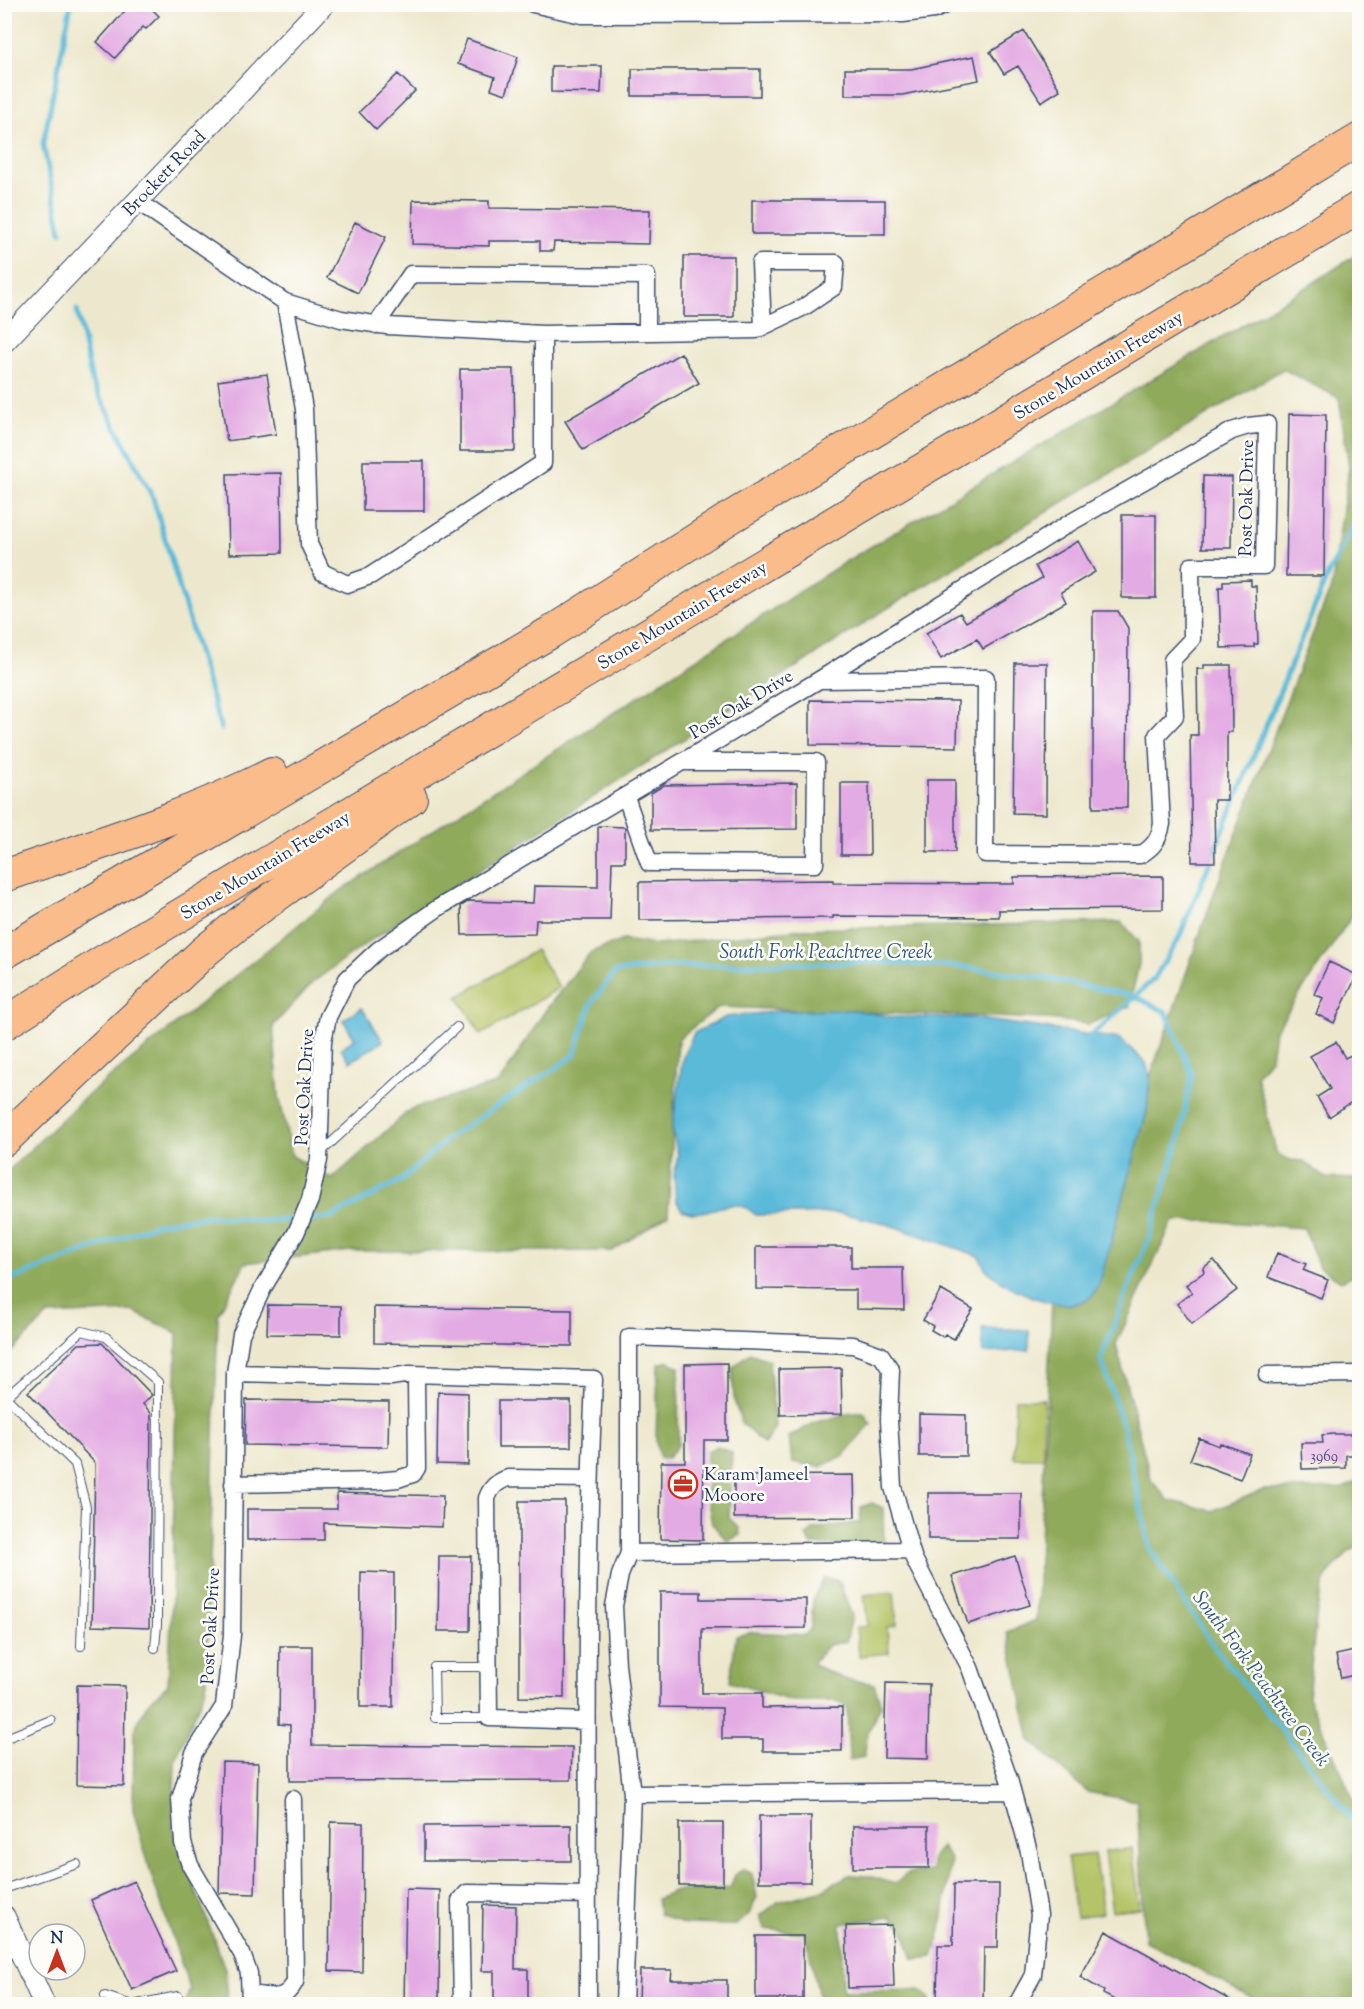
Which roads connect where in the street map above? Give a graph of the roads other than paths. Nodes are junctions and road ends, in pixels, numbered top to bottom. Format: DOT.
graph roads {
  1 [pos="324,4"];
  2 [pos="533,4"];
  3 [pos="947,4"];
  4 [pos="1359,139"];
  5 [pos="137,201"];
  6 [pos="1359,207"];
  7 [pos="285,302"];
  8 [pos="376,325"];
  9 [pos="763,327"];
  10 [pos="647,333"];
  11 [pos="543,334"];
  12 [pos="4,342"];
  13 [pos="551,632"];
  14 [pos="584,673"];
  15 [pos="819,680"];
  16 [pos="683,762"];
  17 [pos="626,797"];
  18 [pos="4,876"];
  19 [pos="4,953"];
  20 [pos="4,1023"];
  21 [pos="457,1027"];
  22 [pos="4,1140"];
  23 [pos="320,1154"];
  24 [pos="235,1373"];
  25 [pos="410,1374"];
  26 [pos="1359,1374"];
  27 [pos="1267,1375"];
  28 [pos="590,1479"];
  29 [pos="233,1484"];
  30 [pos="911,1550"];
  31 [pos="629,1553"];
  32 [pos="81,1646"];
  33 [pos="154,1648"];
  34 [pos="489,1668"];
  35 [pos="489,1718"];
  36 [pos="51,1720"];
  37 [pos="587,1721"];
  38 [pos="4,1739"];
  39 [pos="1012,1791"];
  40 [pos="632,1794"];
  41 [pos="293,1799"];
  42 [pos="77,1864"];
  43 [pos="4,1889"];
  44 [pos="588,1895"];
  45 [pos="4,1916"];
  46 [pos="105,1995"];
  47 [pos="178,1996"];
  48 [pos="250,1999"];
  49 [pos="44,2004"];
  50 [pos="129,2004"];
  51 [pos="136,2004"];
  52 [pos="462,2004"];
  53 [pos="588,2004"];
  54 [pos="624,2004"];
  55 [pos="1017,2004"];
  1 -- 5 [label="street, Brockett Road"];
  2 -- 3 [label="street"];
  4 -- 13 [label="highway"];
  5 -- 7 [label="street"];
  5 -- 12 [label="street, Brockett Road"];
  6 -- 14 [label="highway, Stone Mountain Freeway"];
  7 -- 8 [label="street"];
  7 -- 11 [label="street"];
  8 -- 10 [label="street"];
  8 -- 11 [label="street"];
  9 -- 9 [label="street"];
  9 -- 10 [label="street"];
  10 -- 11 [label="street"];
  13 -- 18 [label="highway"];
  13 -- 19 [label="highway"];
  14 -- 20 [label="highway, Stone Mountain Freeway"];
  14 -- 22 [label="highway"];
  15 -- 15 [label="street, Post Oak Drive"];
  15 -- 16 [label="street, Post Oak Drive"];
  16 -- 17 [label="street, Post Oak Drive"];
  16 -- 17 [label="street, Post Oak Drive"];
  17 -- 23 [label="street, Post Oak Drive"];
  21 -- 23 [label="lane"];
  23 -- 24 [label="street, Post Oak Drive"];
  24 -- 25 [label="street"];
  24 -- 29 [label="street, Post Oak Drive"];
  25 -- 28 [label="street"];
  25 -- 29 [label="street"];
  26 -- 27 [label="street"];
  28 -- 34 [label="street"];
  28 -- 37 [label="street"];
  29 -- 48 [label="street, Post Oak Drive"];
  30 -- 31 [label="street"];
  30 -- 31 [label="street"];
  30 -- 39 [label="street"];
  31 -- 40 [label="street"];
  32 -- 33 [label="lane"];
  34 -- 35 [label="street"];
  34 -- 35 [label="lane"];
  35 -- 37 [label="street"];
  36 -- 38 [label="lane"];
  37 -- 44 [label="street"];
  39 -- 40 [label="street"];
  39 -- 55 [label="street"];
  40 -- 54 [label="street"];
  41 -- 48 [label="street, Post Oak Drive"];
  42 -- 43 [label="lane"];
  44 -- 52 [label="street"];
  44 -- 53 [label="street"];
  45 -- 49 [label="street"];
  46 -- 50 [label="lane"];
  47 -- 51 [label="lane"];
}
